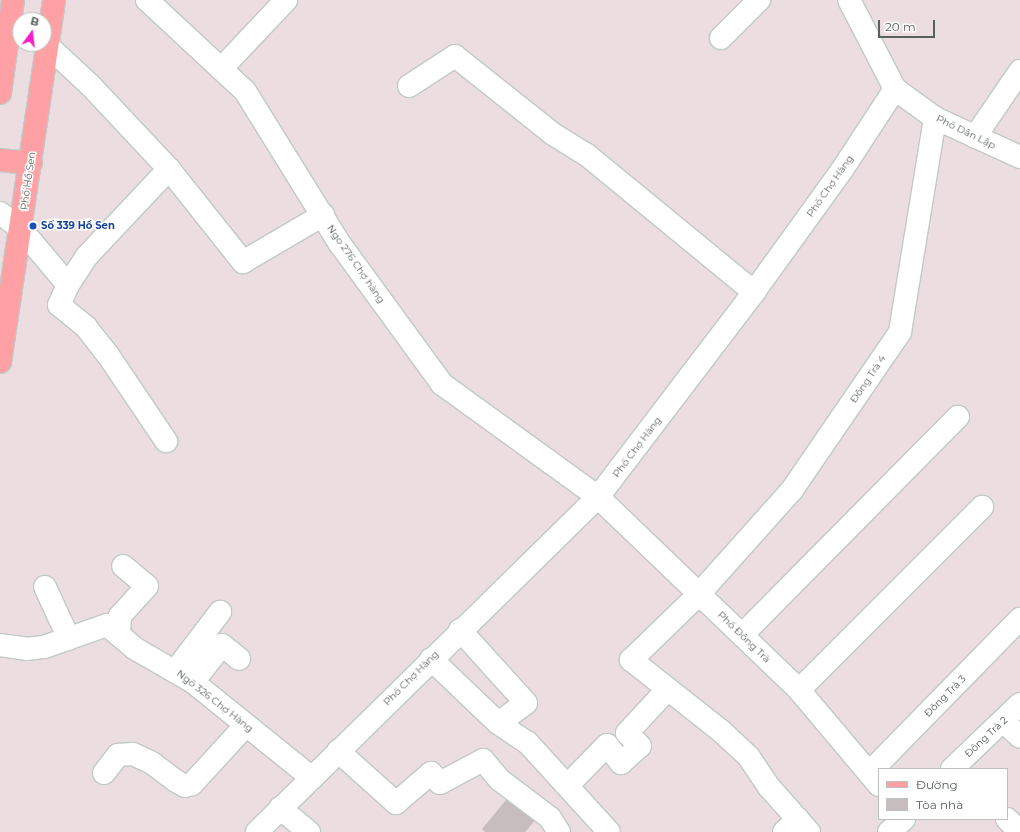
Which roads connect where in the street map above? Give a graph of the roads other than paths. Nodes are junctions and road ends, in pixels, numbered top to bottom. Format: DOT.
graph roads {
  1 [pos="13,0"];
  2 [pos="54,0"];
  3 [pos="147,0"];
  4 [pos="286,0"];
  5 [pos="758,0"];
  6 [pos="849,0"];
  7 [pos="52,15"];
  8 [pos="721,38"];
  9 [pos="52,50"];
  10 [pos="47,52"];
  11 [pos="221,69"];
  12 [pos="1020,71"];
  13 [pos="409,86"];
  14 [pos="895,89"];
  15 [pos="0,93"];
  16 [pos="935,118"];
  17 [pos="974,137"];
  18 [pos="1020,157"];
  19 [pos="0,160"];
  20 [pos="31,163"];
  21 [pos="169,169"];
  22 [pos="0,213"];
  23 [pos="322,215"];
  24 [pos="21,229"];
  25 [pos="68,285"];
  26 [pos="754,292"];
  27 [pos="0,362"];
  28 [pos="958,417"];
  29 [pos="166,441"];
  30 [pos="598,497"];
  31 [pos="982,507"];
  32 [pos="123,566"];
  33 [pos="45,587"];
  34 [pos="699,594"];
  35 [pos="220,612"];
  36 [pos="1020,619"];
  37 [pos="460,630"];
  38 [pos="119,635"];
  39 [pos="742,635"];
  40 [pos="69,639"];
  41 [pos="0,645"];
  42 [pos="239,659"];
  43 [pos="432,659"];
  44 [pos="184,676"];
  45 [pos="667,690"];
  46 [pos="799,690"];
  47 [pos="1020,704"];
  48 [pos="1003,721"];
  49 [pos="498,723"];
  50 [pos="246,725"];
  51 [pos="1020,737"];
  52 [pos="338,751"];
  53 [pos="884,768"];
  54 [pos="954,768"];
  55 [pos="104,773"];
  56 [pos="312,778"];
  57 [pos="874,779"];
  58 [pos="567,786"];
  59 [pos="280,808"];
  60 [pos="904,820"];
  61 [pos="906,820"];
  62 [pos="1008,820"];
  63 [pos="797,828"];
  64 [pos="601,830"];
  65 [pos="257,832"];
  66 [pos="309,832"];
  67 [pos="559,832"];
  68 [pos="889,832"];
  69 [pos="913,832"];
  70 [pos="1020,832"];
  1 -- 15 [label="main road"];
  2 -- 7 [label="main road, Phố Hồ Sen"];
  3 -- 11 [label="street, Ngo 276 Chợ hàng"];
  4 -- 11 [label="street"];
  5 -- 8 [label="street"];
  6 -- 14 [label="street"];
  9 -- 21 [label="street"];
  10 -- 20 [label="main road, Phố Hồ Sen"];
  11 -- 23 [label="street, Ngo 276 Chợ hàng"];
  12 -- 17 [label="street"];
  13 -- 26 [label="street"];
  14 -- 16 [label="street, Phố Dân Lập"];
  14 -- 26 [label="street, Phố Chợ Hàng"];
  16 -- 17 [label="street, Phố Dân Lập"];
  16 -- 34 [label="street, Đông Trà 4"];
  17 -- 18 [label="street, Phố Dân Lập"];
  19 -- 20 [label="main road"];
  20 -- 24 [label="main road, Phố Hồ Sen"];
  21 -- 23 [label="street"];
  21 -- 25 [label="street"];
  22 -- 24 [label="street"];
  23 -- 30 [label="street, Ngo 276 Chợ hàng"];
  24 -- 25 [label="street"];
  24 -- 27 [label="main road, Phố Hồ Sen"];
  25 -- 29 [label="street"];
  26 -- 30 [label="street, Phố Chợ Hàng"];
  28 -- 39 [label="street"];
  30 -- 34 [label="street, Phố Đông Trà"];
  30 -- 37 [label="street, Phố Chợ Hàng"];
  31 -- 46 [label="street"];
  32 -- 38 [label="street"];
  33 -- 40 [label="street"];
  34 -- 39 [label="street, Phố Đông Trà"];
  34 -- 45 [label="street, Đông Trà 4"];
  35 -- 44 [label="street"];
  36 -- 53 [label="street, Đông Trà 3"];
  37 -- 43 [label="street, Phố Chợ Hàng"];
  37 -- 49 [label="street"];
  38 -- 40 [label="street, Ngõ 326 Chợ Hàng"];
  38 -- 44 [label="street, Ngõ 326 Chợ Hàng"];
  39 -- 46 [label="street, Phố Đông Trà"];
  40 -- 41 [label="street, Ngõ 326 Chợ Hàng"];
  42 -- 44 [label="street"];
  43 -- 49 [label="street"];
  43 -- 52 [label="street, Phố Chợ Hàng"];
  44 -- 50 [label="street, Ngõ 326 Chợ Hàng"];
  45 -- 58 [label="street"];
  45 -- 63 [label="street"];
  46 -- 57 [label="street, Phố Đông Trà"];
  47 -- 48 [label="street, Đông Trà 2"];
  48 -- 51 [label="street"];
  48 -- 54 [label="street, Đông Trà 2"];
  49 -- 58 [label="street"];
  50 -- 55 [label="street"];
  50 -- 56 [label="street, Ngõ 326 Chợ Hàng"];
  52 -- 56 [label="street, Phố Chợ Hàng"];
  52 -- 67 [label="street"];
  56 -- 59 [label="street, Phố Chợ Hàng"];
  58 -- 64 [label="street"];
  59 -- 65 [label="street, Phố Chợ Hàng"];
  59 -- 66 [label="street"];
  60 -- 68 [label="street"];
  61 -- 69 [label="street"];
  62 -- 70 [label="street"];
}
